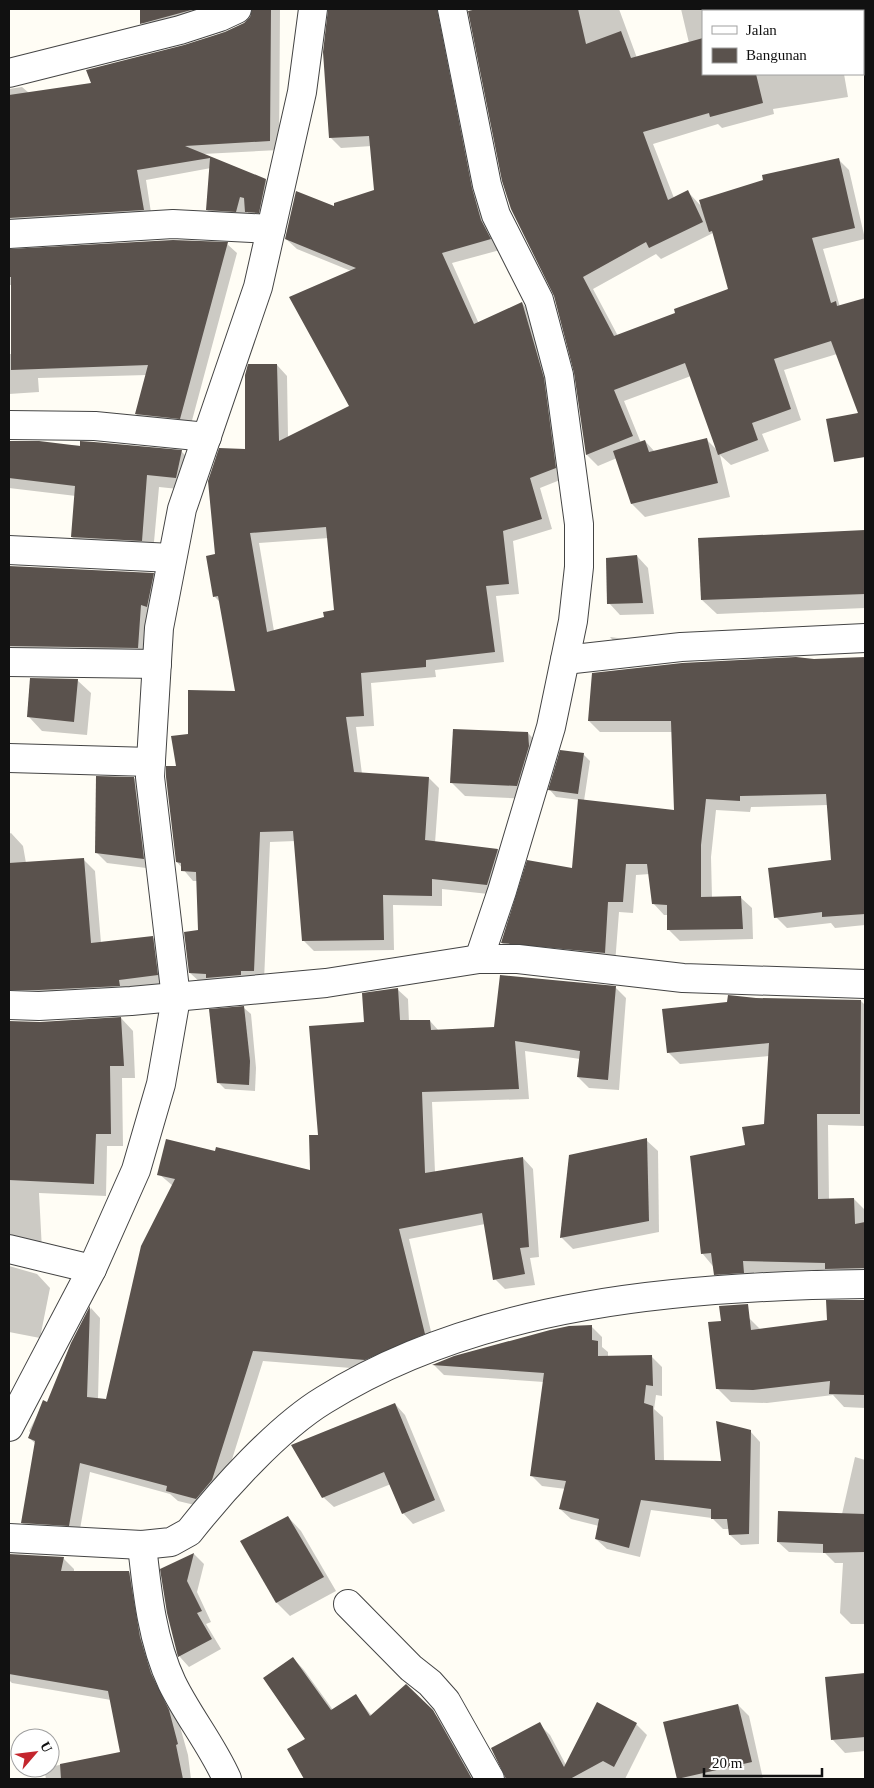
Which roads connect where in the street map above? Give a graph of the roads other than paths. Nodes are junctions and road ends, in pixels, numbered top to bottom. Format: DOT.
graph roads {
  1 [pos="237,9"];
  2 [pos="313,9"];
  3 [pos="452,9"];
  4 [pos="9,73"];
  5 [pos="271,229"];
  6 [pos="9,234"];
  7 [pos="9,425"];
  8 [pos="207,437"];
  9 [pos="9,550"];
  10 [pos="172,558"];
  11 [pos="865,638"];
  12 [pos="565,660"];
  13 [pos="9,662"];
  14 [pos="157,664"];
  15 [pos="9,758"];
  16 [pos="151,762"];
  17 [pos="479,958"];
  18 [pos="865,984"];
  19 [pos="176,998"];
  20 [pos="9,1005"];
  21 [pos="9,1248"];
  22 [pos="92,1269"];
  23 [pos="865,1284"];
  24 [pos="9,1427"];
  25 [pos="9,1538"];
  26 [pos="142,1546"];
  27 [pos="348,1604"];
  28 [pos="227,1779"];
  29 [pos="490,1779"];
  1 -- 4 [label="street"];
  2 -- 5 [label="street"];
  3 -- 12 [label="street"];
  5 -- 6 [label="street"];
  5 -- 8 [label="street"];
  7 -- 8 [label="street"];
  8 -- 10 [label="street"];
  9 -- 10 [label="street"];
  10 -- 14 [label="street"];
  11 -- 12 [label="street"];
  12 -- 17 [label="street"];
  13 -- 14 [label="street"];
  14 -- 16 [label="street"];
  15 -- 16 [label="street"];
  16 -- 19 [label="street"];
  17 -- 18 [label="street"];
  17 -- 19 [label="street"];
  19 -- 20 [label="street"];
  19 -- 22 [label="street"];
  21 -- 22 [label="street"];
  22 -- 24 [label="street"];
  23 -- 26 [label="street"];
  25 -- 26 [label="street"];
  26 -- 28 [label="street"];
  27 -- 29 [label="street"];
}
